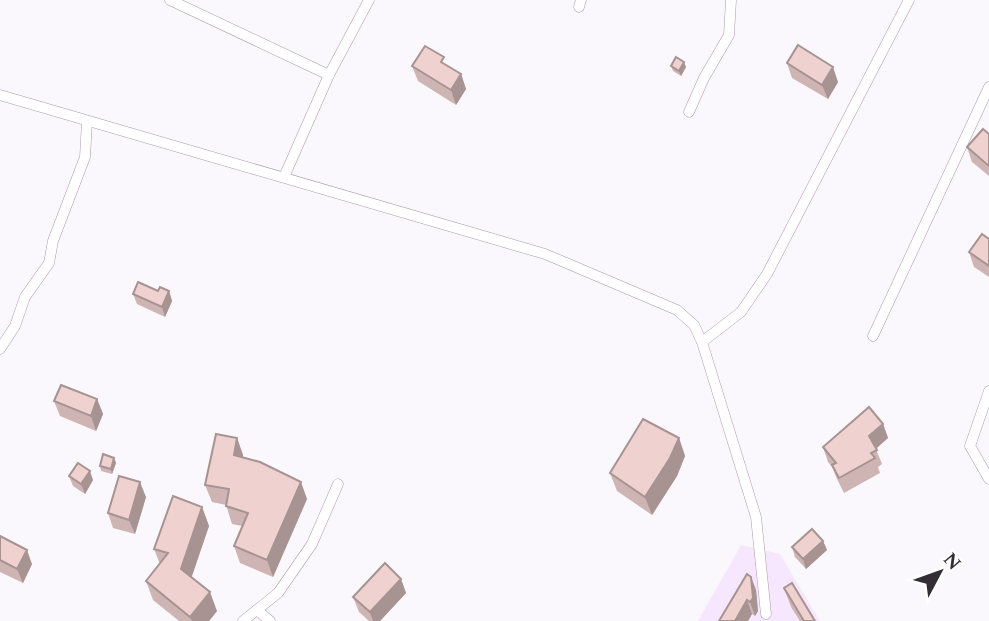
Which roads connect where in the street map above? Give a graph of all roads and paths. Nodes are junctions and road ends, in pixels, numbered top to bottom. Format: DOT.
graph roads {
  1 [pos="170,0"];
  2 [pos="369,0"];
  3 [pos="732,0"];
  4 [pos="909,0"];
  5 [pos="329,75"];
  6 [pos="989,88"];
  7 [pos="0,95"];
  8 [pos="690,112"];
  9 [pos="87,121"];
  10 [pos="284,177"];
  11 [pos="873,336"];
  12 [pos="702,342"];
  13 [pos="0,349"];
  14 [pos="989,391"];
  15 [pos="989,479"];
  16 [pos="338,484"];
  17 [pos="257,610"];
  18 [pos="766,619"];
  19 [pos="243,621"];
  20 [pos="270,621"];
  1 -- 5 [label="street"];
  2 -- 5 [label="street"];
  3 -- 8 [label="street"];
  4 -- 12 [label="street"];
  5 -- 10 [label="street"];
  6 -- 11 [label="street"];
  7 -- 9 [label="street"];
  9 -- 10 [label="street"];
  9 -- 13 [label="street"];
  10 -- 12 [label="street"];
  12 -- 18 [label="street"];
  14 -- 15 [label="street"];
  16 -- 17 [label="street"];
  17 -- 19 [label="street"];
  17 -- 20 [label="street"];
}
